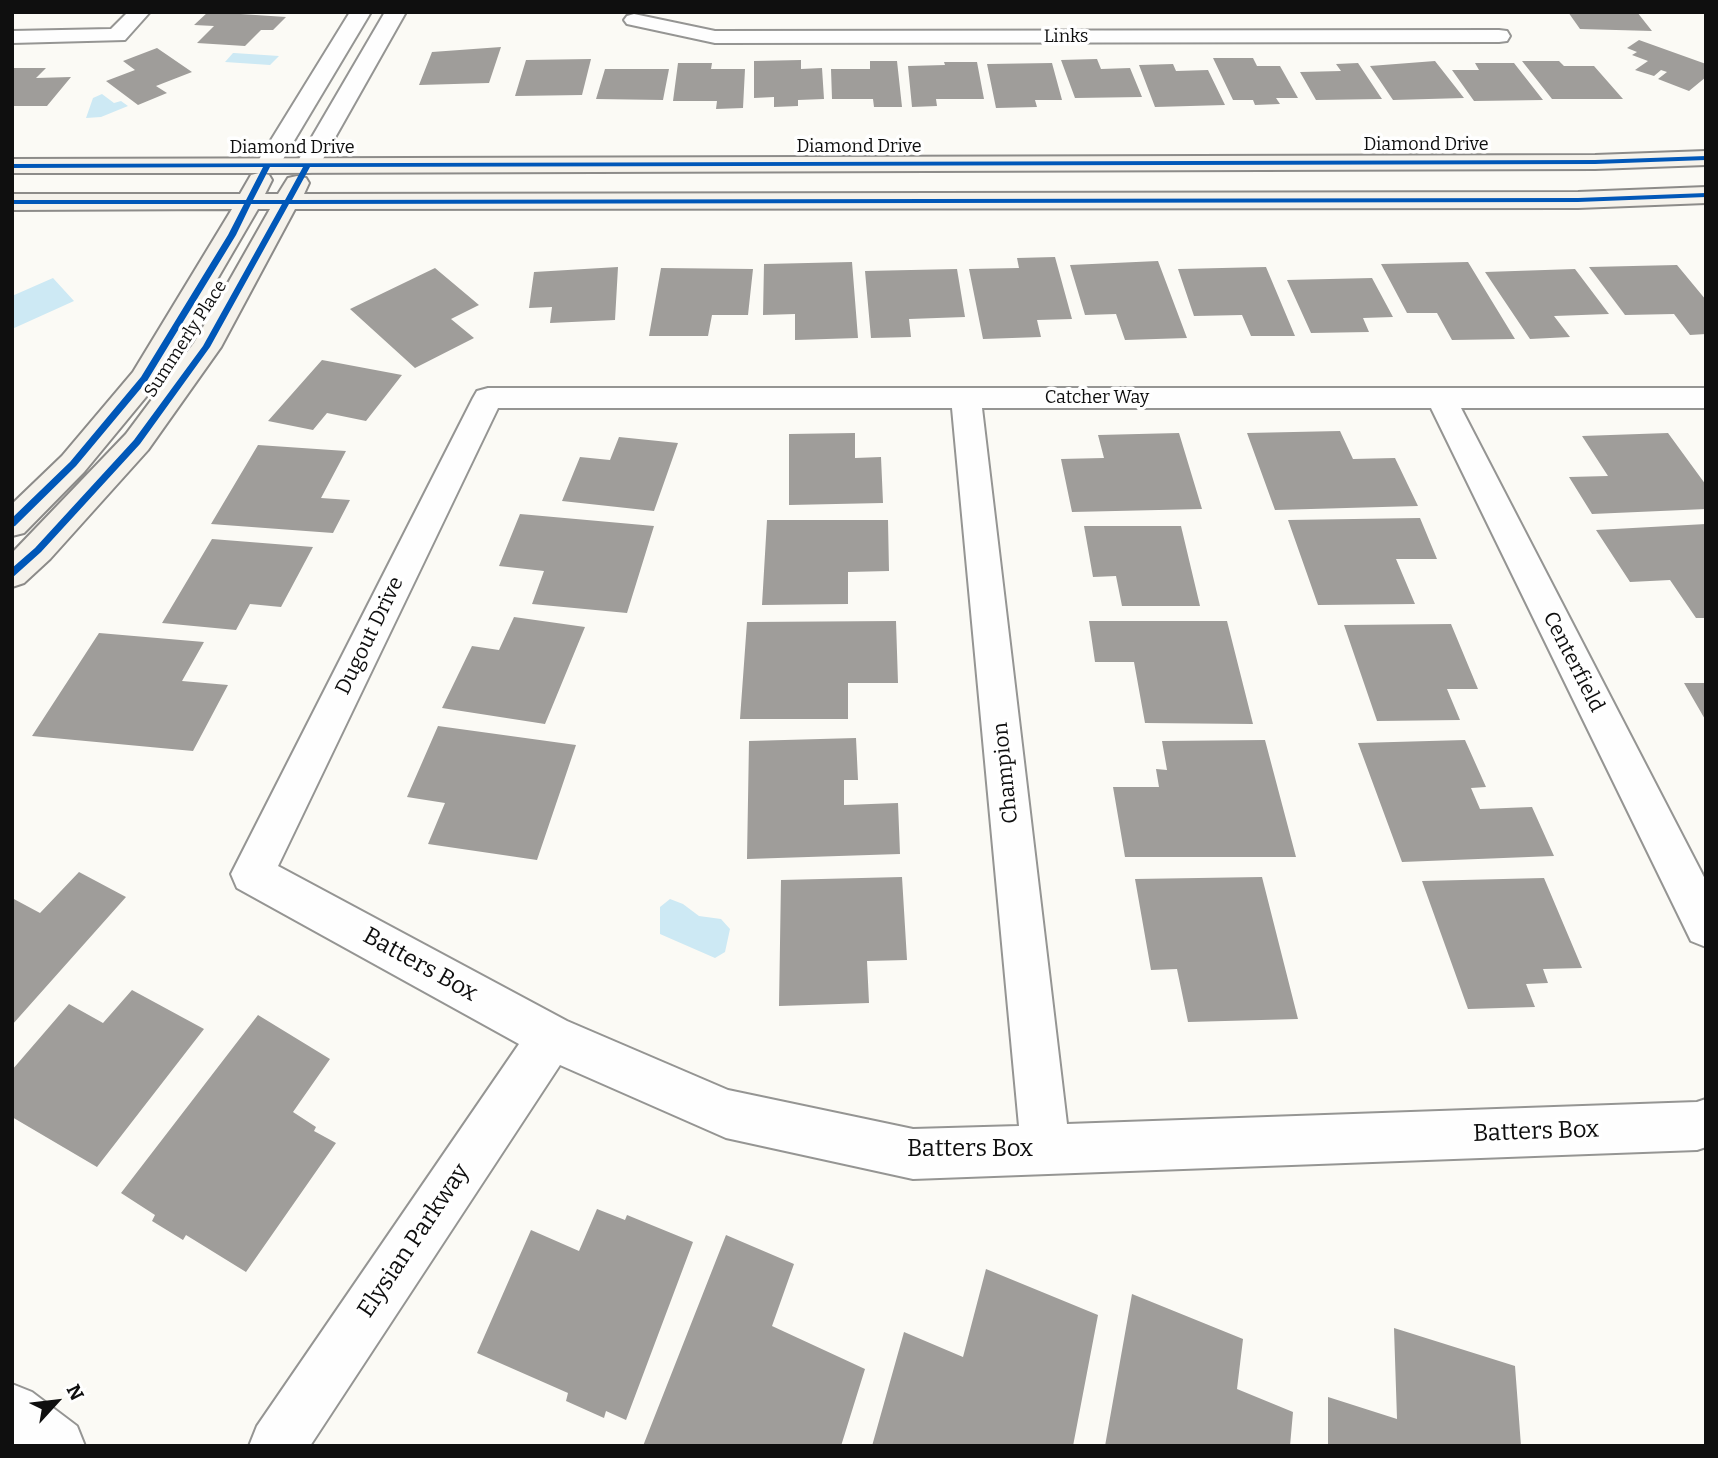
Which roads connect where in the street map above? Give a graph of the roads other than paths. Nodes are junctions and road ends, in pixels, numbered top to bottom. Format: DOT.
graph roads {
  1 [pos="140,12"];
  2 [pos="361,12"];
  3 [pos="396,12"];
  4 [pos="1105,12"];
  5 [pos="634,20"];
  6 [pos="1499,36"];
  7 [pos="12,37"];
  8 [pos="1112,37"];
  9 [pos="1706,158"];
  10 [pos="12,166"];
  11 [pos="267,166"];
  12 [pos="307,166"];
  13 [pos="1706,195"];
  14 [pos="250,201"];
  15 [pos="288,201"];
  16 [pos="12,202"];
  17 [pos="488,398"];
  18 [pos="966,398"];
  19 [pos="1441,398"];
  20 [pos="1706,398"];
  21 [pos="12,523"];
  22 [pos="12,574"];
  23 [pos="252,874"];
  24 [pos="1706,926"];
  25 [pos="551,1037"];
  26 [pos="1706,1123"];
  27 [pos="1046,1149"];
  28 [pos="12,1412"];
  29 [pos="57,1446"];
  30 [pos="277,1446"];
  1 -- 7 [label="street"];
  2 -- 11 [label="street, Summerly Place"];
  3 -- 12 [label="street, Summerly Place"];
  4 -- 8 [label="street"];
  5 -- 8 [label="street, Links"];
  6 -- 8 [label="street, Links"];
  9 -- 12 [label="street, Diamond Drive"];
  10 -- 11 [label="street, Diamond Drive"];
  11 -- 12 [label="street, Diamond Drive"];
  11 -- 14 [label="street, Summerly Place"];
  12 -- 15 [label="street, Summerly Place"];
  13 -- 15 [label="street"];
  14 -- 15 [label="street"];
  14 -- 16 [label="street"];
  14 -- 21 [label="street, Summerly Place"];
  15 -- 22 [label="street, Summerly Place"];
  17 -- 18 [label="street, Catcher Way"];
  17 -- 23 [label="street, Dugout Drive"];
  18 -- 19 [label="street, Catcher Way"];
  18 -- 27 [label="street, Champion"];
  19 -- 20 [label="street, Catcher Way"];
  19 -- 24 [label="street, Centerfield"];
  23 -- 25 [label="street, Batters Box"];
  25 -- 27 [label="street, Batters Box"];
  25 -- 30 [label="street, Elysian Parkway"];
  26 -- 27 [label="street, Batters Box"];
  28 -- 29 [label="street"];
}
